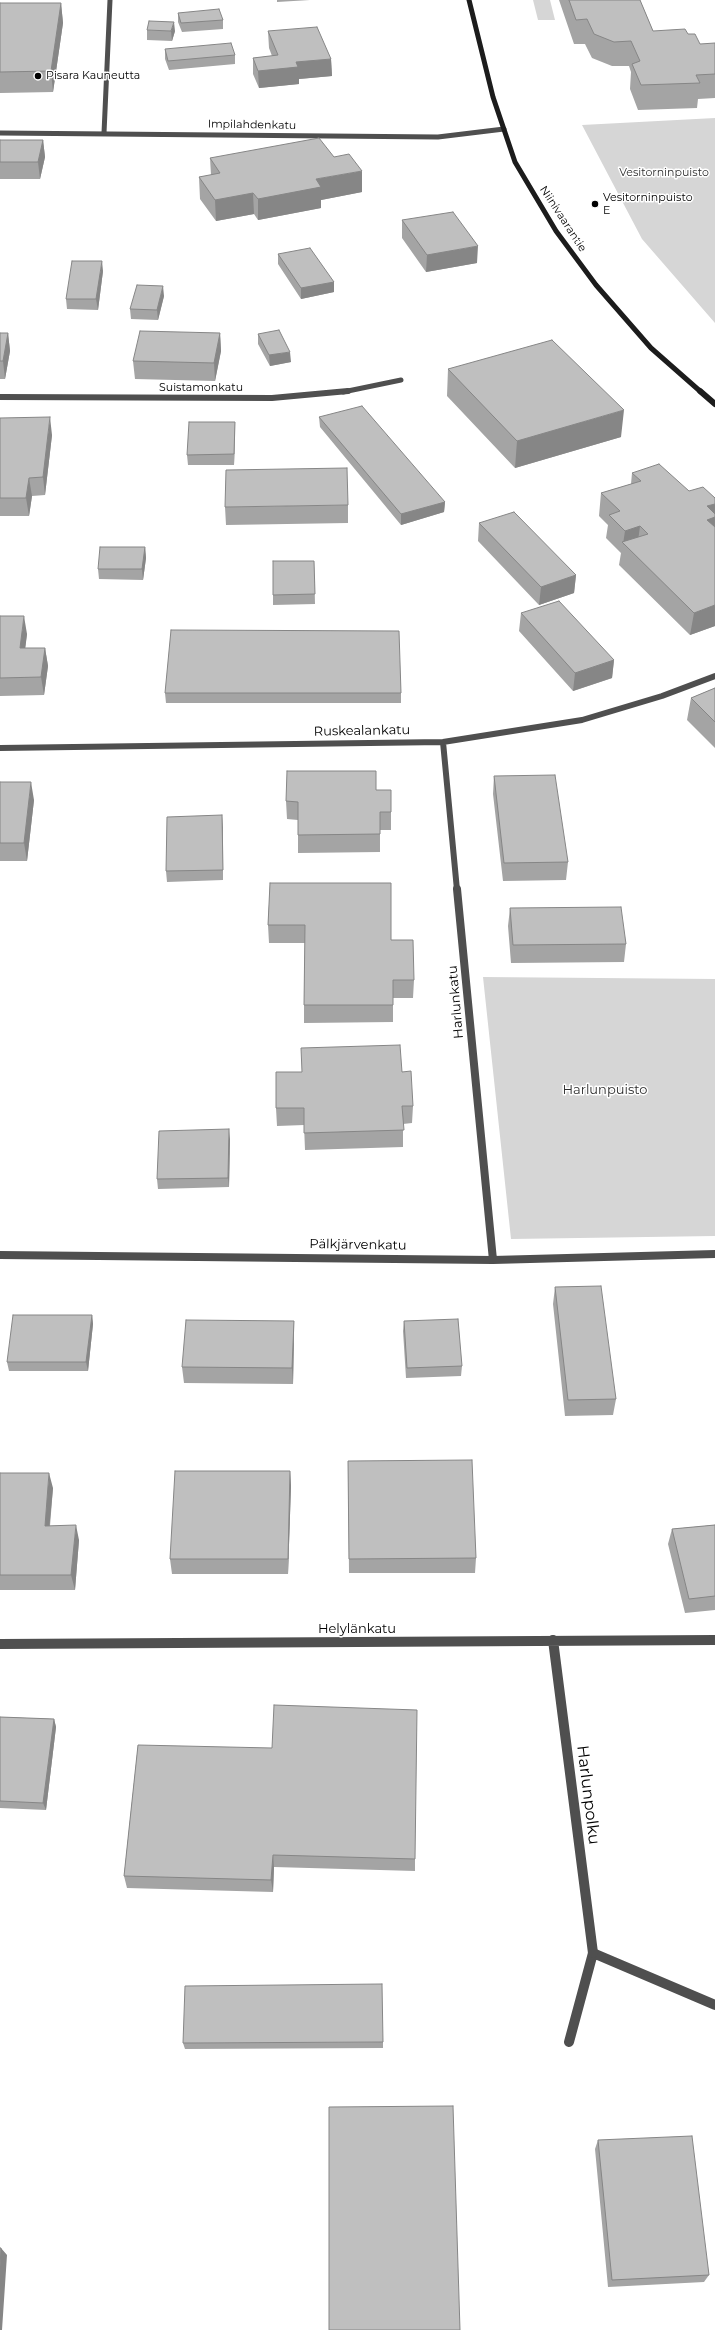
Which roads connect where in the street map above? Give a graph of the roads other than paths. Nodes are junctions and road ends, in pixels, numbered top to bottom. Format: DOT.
graph roads {
  1 [pos="110,0"];
  2 [pos="469,0"];
  3 [pos="504,129"];
  4 [pos="0,133"];
  5 [pos="104,133"];
  6 [pos="401,380"];
  7 [pos="0,397"];
  8 [pos="715,404"];
  9 [pos="715,676"];
  10 [pos="443,742"];
  11 [pos="0,748"];
  12 [pos="715,1254"];
  13 [pos="0,1255"];
  14 [pos="493,1260"];
  15 [pos="553,1640"];
  16 [pos="715,1640"];
  17 [pos="0,1644"];
  18 [pos="593,1953"];
  19 [pos="715,2005"];
  20 [pos="569,2042"];
  1 -- 5 [label="street"];
  2 -- 3 [label="main road, Niinivaarantie"];
  3 -- 5 [label="street, Impilahdenkatu"];
  3 -- 8 [label="main road, Niinivaarantie"];
  4 -- 5 [label="street, Impilahdenkatu"];
  6 -- 7 [label="street, Suistamonkatu"];
  9 -- 10 [label="street, Ruskealankatu"];
  10 -- 11 [label="street, Ruskealankatu"];
  10 -- 14 [label="street, Harlunkatu"];
  12 -- 14 [label="street, Pälkjärvenkatu"];
  13 -- 14 [label="street, Pälkjärvenkatu"];
  15 -- 16 [label="street, Helylänkatu"];
  15 -- 17 [label="street, Helylänkatu"];
  15 -- 18 [label="street, Harlunpolku"];
  18 -- 19 [label="street"];
  18 -- 20 [label="street"];
}
